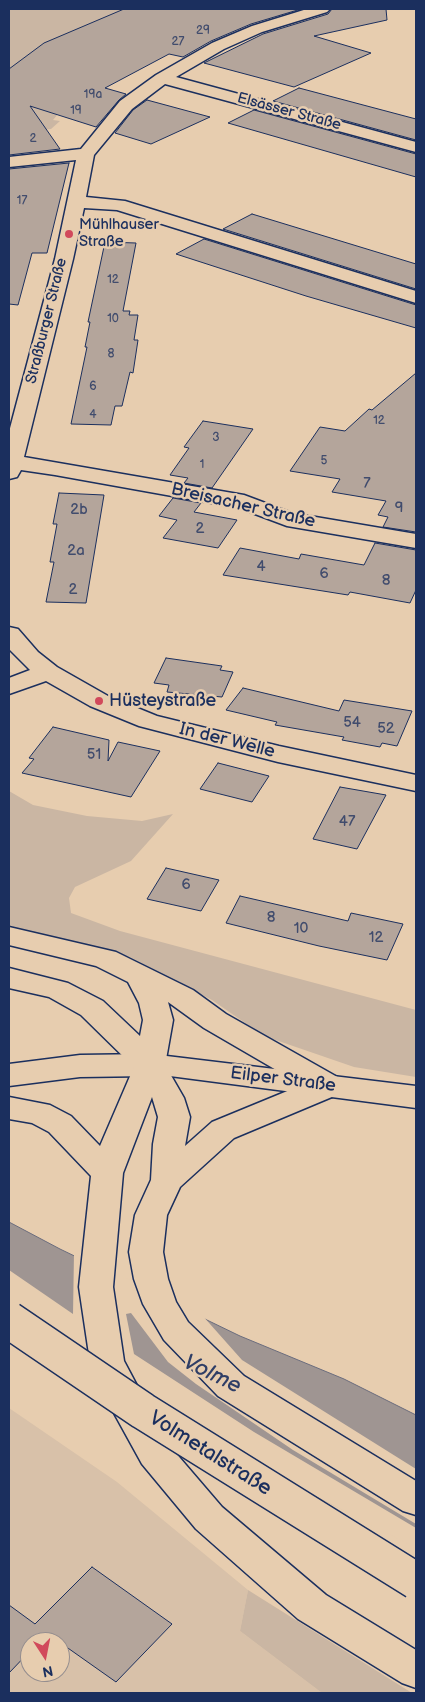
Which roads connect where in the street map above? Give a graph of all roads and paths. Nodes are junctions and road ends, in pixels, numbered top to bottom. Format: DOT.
graph roads {
  1 [pos="322,9"];
  2 [pos="162,78"];
  3 [pos="416,147"];
  4 [pos="86,154"];
  5 [pos="9,162"];
  6 [pos="76,202"];
  7 [pos="416,297"];
  8 [pos="10,467"];
  9 [pos="416,541"];
  10 [pos="10,636"];
  11 [pos="48,672"];
  12 [pos="9,687"];
  13 [pos="416,782"];
  14 [pos="9,936"];
  15 [pos="140,976"];
  16 [pos="9,978"];
  17 [pos="150,1065"];
  18 [pos="9,1075"];
  19 [pos="328,1086"];
  20 [pos="416,1097"];
  21 [pos="9,1108"];
  22 [pos="107,1173"];
  23 [pos="167,1180"];
  24 [pos="9,1320"];
  25 [pos="416,1500"];
  26 [pos="416,1581"];
  27 [pos="416,1671"];
  1 -- 2 [label="street, Straßburger Straße"];
  2 -- 3 [label="street, Elsässer Straße"];
  2 -- 4 [label="street, Straßburger Straße"];
  4 -- 5 [label="street"];
  4 -- 6 [label="street, Straßburger Straße"];
  6 -- 7 [label="street"];
  6 -- 8 [label="street, Straßburger Straße"];
  8 -- 9 [label="street, Breisacher Straße"];
  10 -- 11 [label="street, In der Welle"];
  11 -- 12 [label="street"];
  11 -- 13 [label="street, In der Welle"];
  14 -- 15 [label="street"];
  15 -- 17 [label="street"];
  15 -- 19 [label="street"];
  16 -- 17 [label="street"];
  17 -- 18 [label="street, Eilper Straße"];
  17 -- 19 [label="street, Eilper Straße"];
  17 -- 22 [label="street"];
  17 -- 23 [label="street"];
  19 -- 20 [label="street, Eilper Straße"];
  19 -- 23 [label="street"];
  21 -- 22 [label="street"];
  22 -- 27 [label="street, bridge"];
  23 -- 25 [label="street"];
  24 -- 26 [label="street, Volmetalstraße, bridge"];
}
